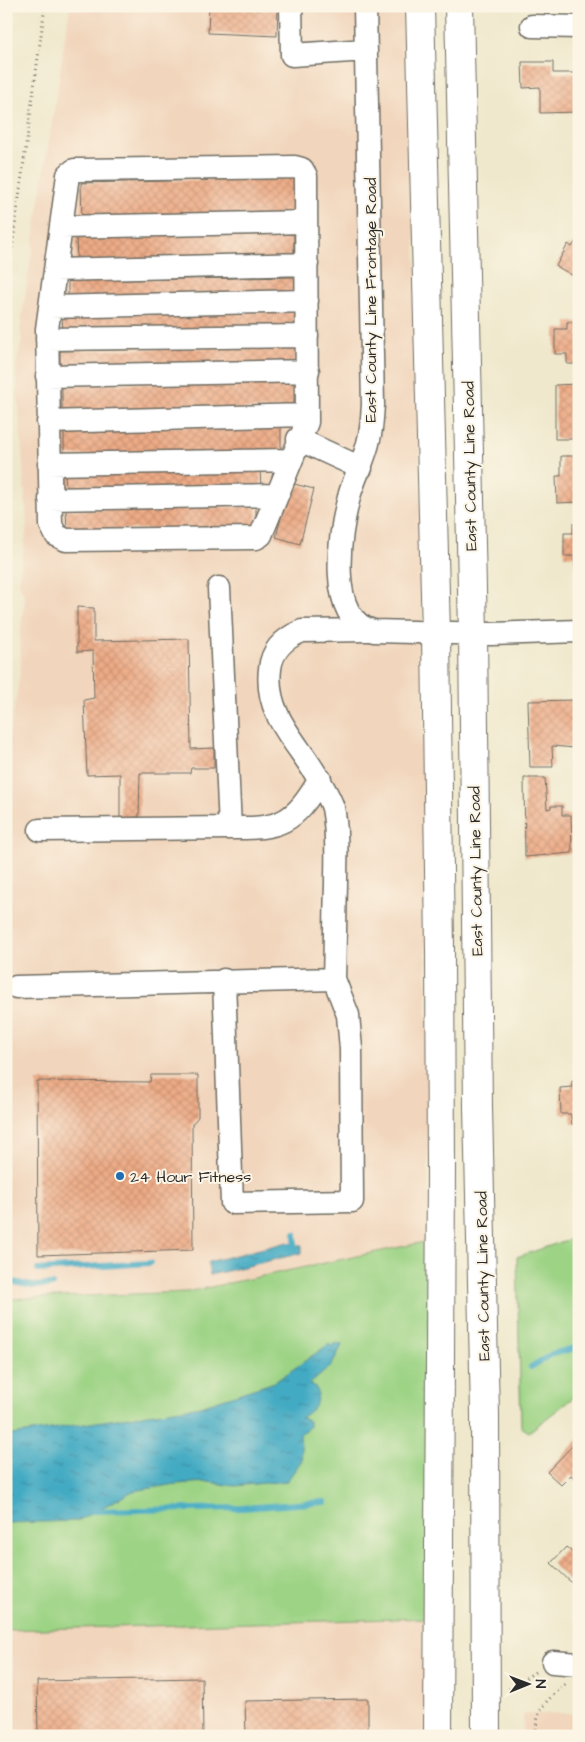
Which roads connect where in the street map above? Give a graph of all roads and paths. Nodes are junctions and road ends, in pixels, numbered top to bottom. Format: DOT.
graph roads {
  1 [pos="45,6"];
  2 [pos="291,6"];
  3 [pos="365,6"];
  4 [pos="420,6"];
  5 [pos="459,6"];
  6 [pos="532,26"];
  7 [pos="579,27"];
  8 [pos="366,50"];
  9 [pos="306,222"];
  10 [pos="61,227"];
  11 [pos="307,264"];
  12 [pos="55,270"];
  13 [pos="6,293"];
  14 [pos="307,301"];
  15 [pos="50,307"];
  16 [pos="307,336"];
  17 [pos="47,339"];
  18 [pos="308,371"];
  19 [pos="47,376"];
  20 [pos="307,415"];
  21 [pos="48,422"];
  22 [pos="298,438"];
  23 [pos="290,460"];
  24 [pos="50,464"];
  25 [pos="361,468"];
  26 [pos="277,496"];
  27 [pos="50,499"];
  28 [pos="219,588"];
  29 [pos="368,630"];
  30 [pos="579,631"];
  31 [pos="436,633"];
  32 [pos="474,633"];
  33 [pos="320,779"];
  34 [pos="230,828"];
  35 [pos="40,830"];
  36 [pos="334,979"];
  37 [pos="224,980"];
  38 [pos="16,987"];
  39 [pos="553,1662"];
  40 [pos="578,1664"];
  41 [pos="485,1690"];
  42 [pos="574,1733"];
  43 [pos="438,1736"];
  44 [pos="486,1736"];
  1 -- 13 [label="path"];
  2 -- 8 [label="street"];
  3 -- 8 [label="street, East County Line Frontage Road"];
  4 -- 31 [label="main road"];
  5 -- 32 [label="main road, East County Line Road"];
  6 -- 7 [label="street"];
  8 -- 25 [label="street, East County Line Frontage Road"];
  9 -- 10 [label="street"];
  9 -- 10 [label="street"];
  9 -- 11 [label="street"];
  10 -- 12 [label="street"];
  11 -- 12 [label="street"];
  11 -- 14 [label="street"];
  12 -- 15 [label="street"];
  14 -- 15 [label="street"];
  14 -- 16 [label="street"];
  15 -- 17 [label="street"];
  16 -- 17 [label="street"];
  16 -- 18 [label="street"];
  17 -- 19 [label="street"];
  18 -- 19 [label="street"];
  18 -- 20 [label="street"];
  19 -- 21 [label="street"];
  20 -- 21 [label="street"];
  20 -- 22 [label="street"];
  21 -- 24 [label="street"];
  22 -- 23 [label="street"];
  22 -- 25 [label="street"];
  23 -- 24 [label="street"];
  23 -- 26 [label="street"];
  24 -- 27 [label="street"];
  25 -- 29 [label="street, East County Line Frontage Road"];
  26 -- 27 [label="street"];
  26 -- 27 [label="street"];
  28 -- 34 [label="street"];
  29 -- 31 [label="street"];
  29 -- 33 [label="street"];
  30 -- 32 [label="street"];
  31 -- 32 [label="street"];
  31 -- 43 [label="main road"];
  32 -- 41 [label="main road, East County Line Road"];
  33 -- 34 [label="street"];
  33 -- 36 [label="street"];
  34 -- 35 [label="street"];
  36 -- 37 [label="street"];
  36 -- 37 [label="street"];
  37 -- 38 [label="street"];
  39 -- 40 [label="street"];
  39 -- 41 [label="path"];
  40 -- 42 [label="path"];
  41 -- 44 [label="main road, East County Line Road"];
}
